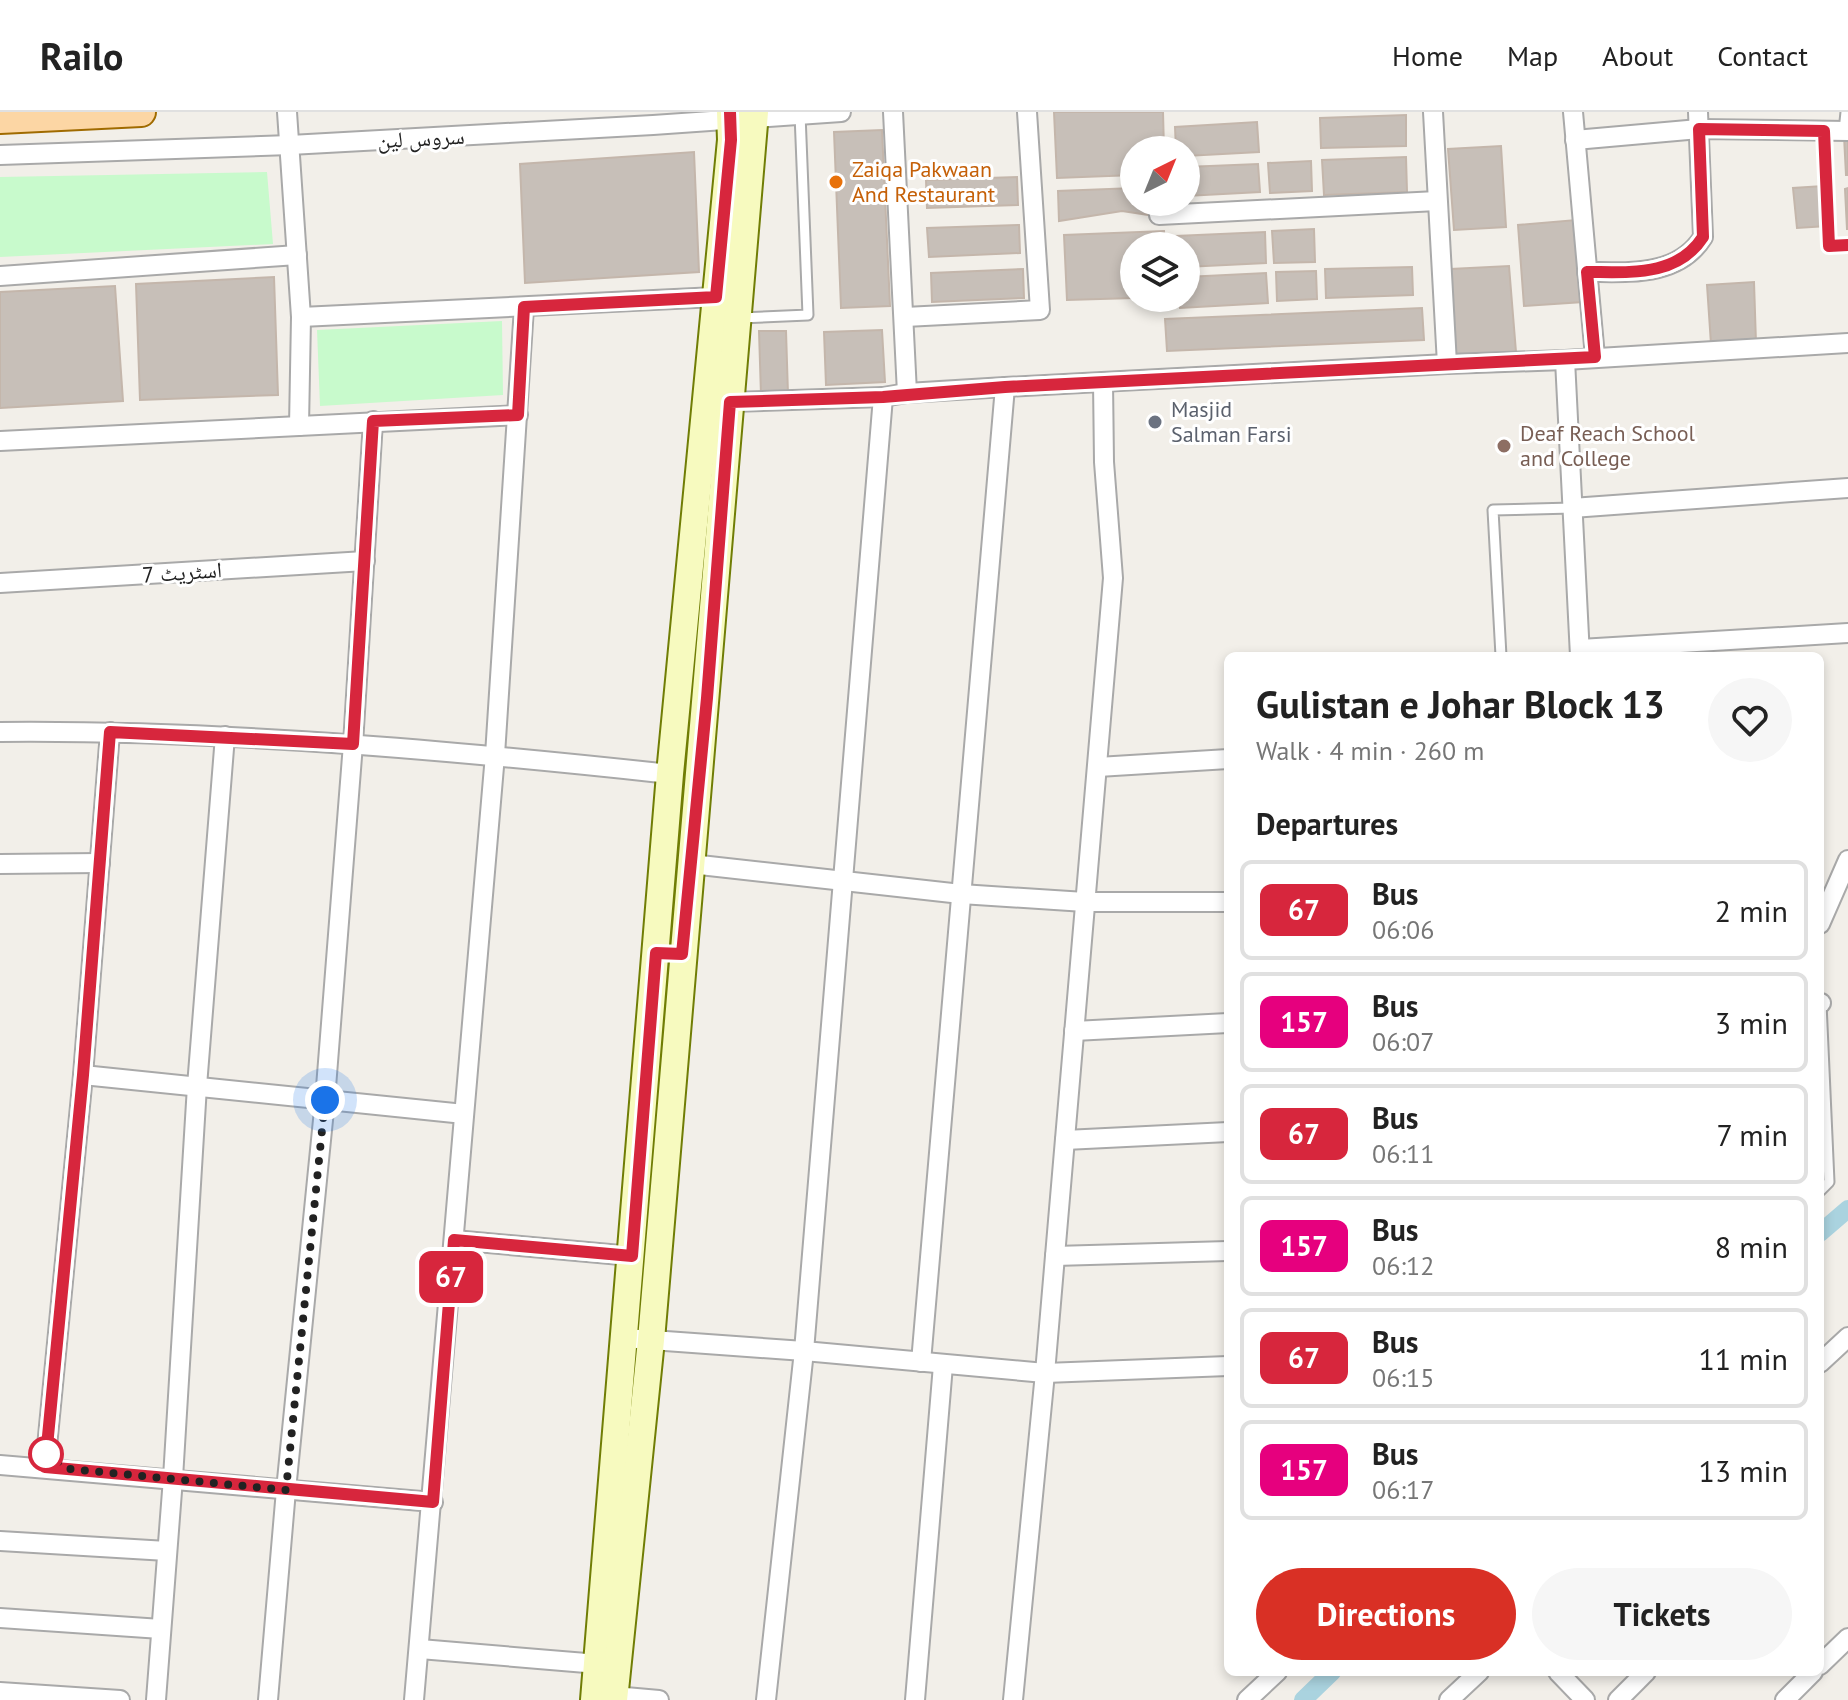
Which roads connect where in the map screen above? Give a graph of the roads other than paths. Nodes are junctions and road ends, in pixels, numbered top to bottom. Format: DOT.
graph roads {
  1 [pos="122,112"];
  2 [pos="141,112"];
  3 [pos="287,112"];
  4 [pos="841,112"];
  5 [pos="893,112"];
  6 [pos="1027,112"];
  7 [pos="1433,112"];
  8 [pos="1573,112"];
  9 [pos="800,113"];
  10 [pos="743,116"];
  11 [pos="0,119"];
  12 [pos="1698,120"];
  13 [pos="1846,124"];
  14 [pos="1824,131"];
  15 [pos="1575,140"];
  16 [pos="290,145"];
  17 [pos="0,155"];
  18 [pos="1437,201"];
  19 [pos="1200,213"];
  20 [pos="1848,245"];
  21 [pos="297,255"];
  22 [pos="1587,272"];
  23 [pos="0,276"];
  24 [pos="716,297"];
  25 [pos="524,307"];
  26 [pos="301,317"];
  27 [pos="905,317"];
  28 [pos="737,318"];
  29 [pos="1848,343"];
  30 [pos="1595,357"];
  31 [pos="1565,360"];
  32 [pos="1447,364"];
  33 [pos="1103,382"];
  34 [pos="1005,387"];
  35 [pos="907,393"];
  36 [pos="883,397"];
  37 [pos="730,402"];
  38 [pos="518,415"];
  39 [pos="373,421"];
  40 [pos="299,426"];
  41 [pos="0,441"];
  42 [pos="1848,488"];
  43 [pos="1572,508"];
  44 [pos="365,561"];
  45 [pos="0,583"];
  46 [pos="1848,633"];
  47 [pos="1501,652"];
  48 [pos="1580,652"];
  49 [pos="0,732"];
  50 [pos="110,732"];
  51 [pos="225,736"];
  52 [pos="353,744"];
  53 [pos="495,755"];
  54 [pos="1224,759"];
  55 [pos="1098,767"];
  56 [pos="670,774"];
  57 [pos="1848,860"];
  58 [pos="100,863"];
  59 [pos="0,864"];
  60 [pos="691,864"];
  61 [pos="844,879"];
  62 [pos="961,894"];
  63 [pos="1085,902"];
  64 [pos="1224,902"];
  65 [pos="1824,915"];
  66 [pos="656,953"];
  67 [pos="682,954"];
  68 [pos="1224,1023"];
  69 [pos="1074,1031"];
  70 [pos="83,1075"];
  71 [pos="1824,1083"];
  72 [pos="197,1086"];
  73 [pos="325,1100"];
  74 [pos="464,1114"];
  75 [pos="1224,1132"];
  76 [pos="1065,1140"];
  77 [pos="1824,1187"];
  78 [pos="454,1240"];
  79 [pos="1224,1251"];
  80 [pos="632,1256"];
  81 [pos="1055,1256"];
  82 [pos="1848,1337"];
  83 [pos="624,1338"];
  84 [pos="651,1340"];
  85 [pos="804,1351"];
  86 [pos="1824,1359"];
  87 [pos="921,1362"];
  88 [pos="943,1365"];
  89 [pos="1224,1366"];
  90 [pos="1045,1373"];
  91 [pos="0,1465"];
  92 [pos="45,1467"];
  93 [pos="173,1478"];
  94 [pos="286,1490"];
  95 [pos="433,1502"];
  96 [pos="0,1541"];
  97 [pos="167,1551"];
  98 [pos="0,1618"];
  99 [pos="161,1629"];
  100 [pos="1848,1638"];
  101 [pos="420,1649"];
  102 [pos="1824,1661"];
  103 [pos="598,1664"];
  104 [pos="1273,1676"];
  105 [pos="1475,1676"];
  106 [pos="1562,1676"];
  107 [pos="1642,1676"];
  108 [pos="1809,1676"];
  109 [pos="0,1692"];
  110 [pos="607,1699"];
  111 [pos="120,1700"];
  112 [pos="156,1700"];
  113 [pos="268,1700"];
  114 [pos="414,1700"];
  115 [pos="659,1700"];
  116 [pos="766,1700"];
  117 [pos="915,1700"];
  118 [pos="1013,1700"];
  119 [pos="1247,1700"];
  120 [pos="1449,1700"];
  121 [pos="1585,1700"];
  122 [pos="1618,1700"];
  123 [pos="1785,1700"];
  1 -- 2 [label="main road"];
  1 -- 11 [label="main road"];
  3 -- 16 [label="street"];
  4 -- 9 [label="street, سروس لین"];
  5 -- 27 [label="street"];
  6 -- 27 [label="street"];
  7 -- 18 [label="street"];
  8 -- 15 [label="street"];
  9 -- 10 [label="street, سروس لین"];
  9 -- 28 [label="lane"];
  10 -- 16 [label="street, سروس لین"];
  10 -- 24 [label="street"];
  10 -- 28 [label="street"];
  12 -- 14 [label="street"];
  12 -- 15 [label="street"];
  12 -- 22 [label="street"];
  13 -- 14 [label="street"];
  14 -- 20 [label="lane"];
  15 -- 22 [label="street"];
  16 -- 17 [label="street, سروس لین"];
  16 -- 21 [label="street"];
  18 -- 19 [label="street"];
  18 -- 32 [label="street"];
  21 -- 23 [label="street"];
  21 -- 26 [label="street"];
  22 -- 30 [label="street"];
  24 -- 25 [label="street"];
  24 -- 56 [label="street"];
  25 -- 26 [label="street"];
  25 -- 38 [label="street"];
  26 -- 40 [label="street"];
  27 -- 35 [label="street"];
  28 -- 37 [label="street"];
  29 -- 30 [label="street"];
  30 -- 31 [label="street"];
  31 -- 32 [label="street"];
  31 -- 43 [label="street"];
  32 -- 33 [label="street"];
  33 -- 34 [label="street"];
  33 -- 55 [label="street"];
  34 -- 35 [label="street"];
  34 -- 62 [label="street"];
  35 -- 36 [label="street"];
  36 -- 37 [label="street"];
  36 -- 61 [label="street"];
  37 -- 60 [label="street"];
  38 -- 39 [label="street"];
  38 -- 53 [label="street"];
  39 -- 40 [label="street"];
  39 -- 44 [label="street"];
  40 -- 41 [label="street"];
  42 -- 43 [label="street"];
  43 -- 47 [label="lane"];
  43 -- 48 [label="street"];
  44 -- 45 [label="street, اسٹریٹ 7"];
  44 -- 52 [label="street"];
  46 -- 48 [label="street"];
  49 -- 50 [label="street"];
  50 -- 51 [label="street"];
  50 -- 58 [label="street"];
  51 -- 52 [label="street"];
  51 -- 72 [label="street"];
  52 -- 53 [label="street"];
  52 -- 73 [label="street"];
  53 -- 56 [label="street"];
  53 -- 74 [label="street"];
  54 -- 55 [label="street"];
  55 -- 63 [label="street"];
  56 -- 66 [label="street"];
  57 -- 65 [label="street"];
  58 -- 59 [label="street"];
  58 -- 70 [label="street"];
  60 -- 61 [label="street"];
  60 -- 67 [label="street"];
  61 -- 62 [label="street"];
  61 -- 85 [label="street"];
  62 -- 63 [label="street"];
  62 -- 87 [label="street"];
  63 -- 64 [label="street"];
  63 -- 69 [label="street"];
  66 -- 67 [label="street"];
  66 -- 80 [label="street"];
  67 -- 84 [label="street"];
  68 -- 69 [label="street"];
  69 -- 76 [label="street"];
  70 -- 72 [label="street"];
  70 -- 92 [label="street"];
  71 -- 77 [label="lane"];
  72 -- 73 [label="street"];
  72 -- 93 [label="street"];
  73 -- 74 [label="street"];
  73 -- 94 [label="street"];
  74 -- 78 [label="street"];
  75 -- 76 [label="street"];
  76 -- 81 [label="street"];
  78 -- 80 [label="street"];
  78 -- 95 [label="street"];
  79 -- 81 [label="street"];
  80 -- 83 [label="street"];
  81 -- 90 [label="street"];
  82 -- 86 [label="street"];
  83 -- 84 [label="street"];
  83 -- 103 [label="street"];
  84 -- 85 [label="street"];
  84 -- 110 [label="street"];
  85 -- 87 [label="street"];
  85 -- 116 [label="street"];
  87 -- 88 [label="street"];
  88 -- 90 [label="street"];
  88 -- 117 [label="street"];
  89 -- 90 [label="street"];
  90 -- 118 [label="street"];
  91 -- 92 [label="street"];
  92 -- 93 [label="street"];
  93 -- 94 [label="street"];
  93 -- 97 [label="street"];
  94 -- 95 [label="street"];
  94 -- 113 [label="street"];
  95 -- 101 [label="street"];
  96 -- 97 [label="street"];
  97 -- 99 [label="street"];
  98 -- 99 [label="street"];
  99 -- 112 [label="street"];
  100 -- 102 [label="street"];
  101 -- 103 [label="street"];
  101 -- 114 [label="street"];
  103 -- 110 [label="street"];
  104 -- 119 [label="street"];
  105 -- 120 [label="street"];
  106 -- 121 [label="street"];
  107 -- 122 [label="street"];
  108 -- 123 [label="street"];
  109 -- 111 [label="street"];
  110 -- 115 [label="street"];
}
